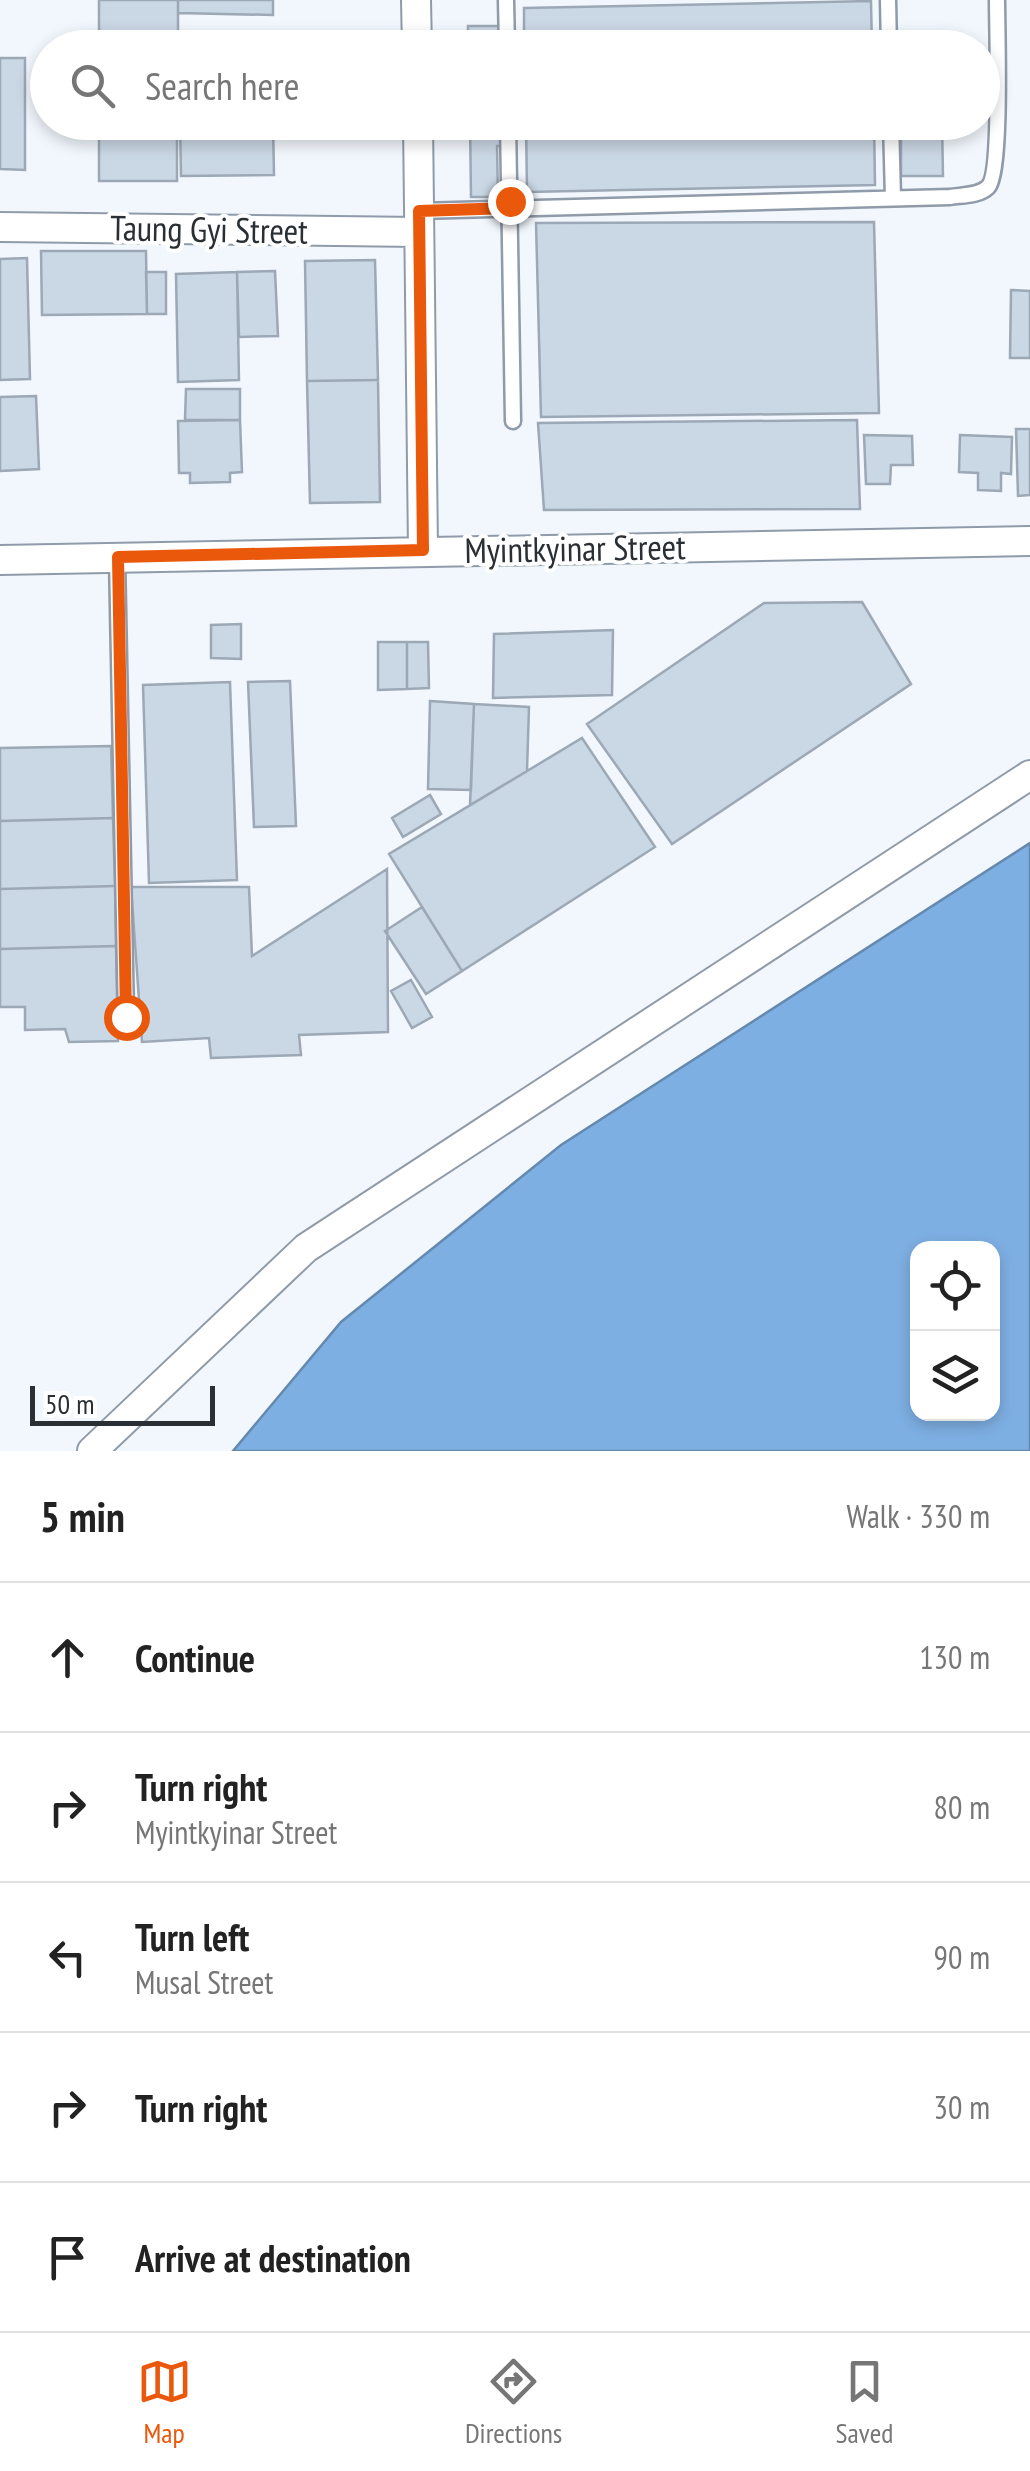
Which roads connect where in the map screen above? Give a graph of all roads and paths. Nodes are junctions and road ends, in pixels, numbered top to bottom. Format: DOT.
graph roads {
  1 [pos="416,0"];
  2 [pos="506,0"];
  3 [pos="888,0"];
  4 [pos="998,0"];
  5 [pos="416,30"];
  6 [pos="506,30"];
  7 [pos="889,30"];
  8 [pos="998,30"];
  9 [pos="418,140"];
  10 [pos="508,140"];
  11 [pos="892,140"];
  12 [pos="997,140"];
  13 [pos="894,198"];
  14 [pos="510,208"];
  15 [pos="419,221"];
  16 [pos="0,227"];
  17 [pos="513,422"];
  18 [pos="1030,542"];
  19 [pos="423,550"];
  20 [pos="118,557"];
  21 [pos="0,560"];
  22 [pos="1030,775"];
  23 [pos="126,1017"];
  24 [pos="92,1451"];
  1 -- 5 [label="street"];
  2 -- 6 [label="lane"];
  3 -- 7 [label="lane"];
  4 -- 8 [label="lane"];
  9 -- 15 [label="street"];
  10 -- 14 [label="lane"];
  11 -- 13 [label="lane"];
  12 -- 13 [label="lane"];
  13 -- 14 [label="lane"];
  14 -- 15 [label="lane"];
  14 -- 17 [label="lane"];
  15 -- 16 [label="street, Taung Gyi Street"];
  15 -- 19 [label="street"];
  18 -- 19 [label="street, Myintkyinar Street"];
  19 -- 20 [label="street, Myintkyinar Street"];
  20 -- 21 [label="street, Myintkyinar Street"];
  20 -- 23 [label="lane"];
  22 -- 24 [label="street"];
}
